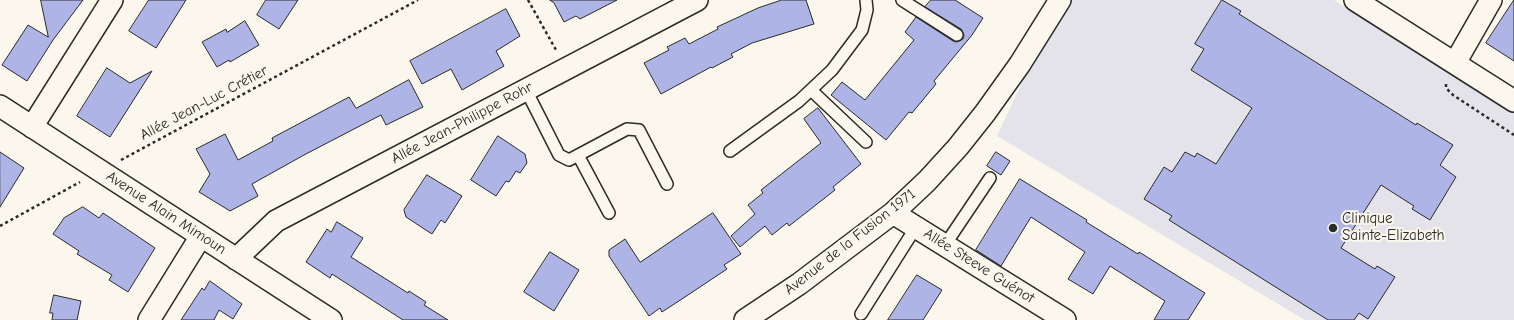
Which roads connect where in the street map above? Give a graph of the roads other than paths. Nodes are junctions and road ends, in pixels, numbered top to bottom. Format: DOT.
graph roads {
  1 [pos="112,0"];
  2 [pos="698,0"];
  3 [pos="866,0"];
  4 [pos="902,0"];
  5 [pos="1060,0"];
  6 [pos="1355,0"];
  7 [pos="1491,0"];
  8 [pos="957,35"];
  9 [pos="1455,63"];
  10 [pos="526,90"];
  11 [pos="811,90"];
  12 [pos="1514,101"];
  13 [pos="0,106"];
  14 [pos="32,127"];
  15 [pos="866,142"];
  16 [pos="730,151"];
  17 [pos="578,155"];
  18 [pos="990,178"];
  19 [pos="667,184"];
  20 [pos="893,213"];
  21 [pos="609,214"];
  22 [pos="916,227"];
  23 [pos="201,236"];
  24 [pos="945,245"];
  25 [pos="236,259"];
  26 [pos="861,314"];
  27 [pos="149,320"];
  28 [pos="331,320"];
  29 [pos="745,320"];
  30 [pos="1065,320"];
  1 -- 14 [label="street"];
  2 -- 10 [label="street, Allée Jean-Philippe Rohr"];
  3 -- 11 [label="lane"];
  4 -- 8 [label="lane"];
  5 -- 20 [label="street, Avenue de la Fusion 1971"];
  6 -- 9 [label="street"];
  7 -- 9 [label="street"];
  9 -- 12 [label="street"];
  10 -- 17 [label="lane"];
  10 -- 25 [label="street, Allée Jean-Philippe Rohr"];
  11 -- 15 [label="lane"];
  11 -- 16 [label="lane"];
  13 -- 14 [label="street, Avenue Alain Mimoun"];
  14 -- 23 [label="street, Avenue Alain Mimoun"];
  17 -- 19 [label="lane"];
  17 -- 21 [label="lane"];
  18 -- 24 [label="lane"];
  20 -- 22 [label="street, Allée Steeve Guénot"];
  20 -- 29 [label="street, Avenue de la Fusion 1971"];
  22 -- 24 [label="street, Allée Steeve Guénot"];
  22 -- 26 [label="lane"];
  23 -- 25 [label="street, Avenue Alain Mimoun"];
  23 -- 27 [label="street"];
  24 -- 30 [label="street, Allée Steeve Guénot"];
  25 -- 28 [label="street, Avenue Alain Mimoun"];
}
